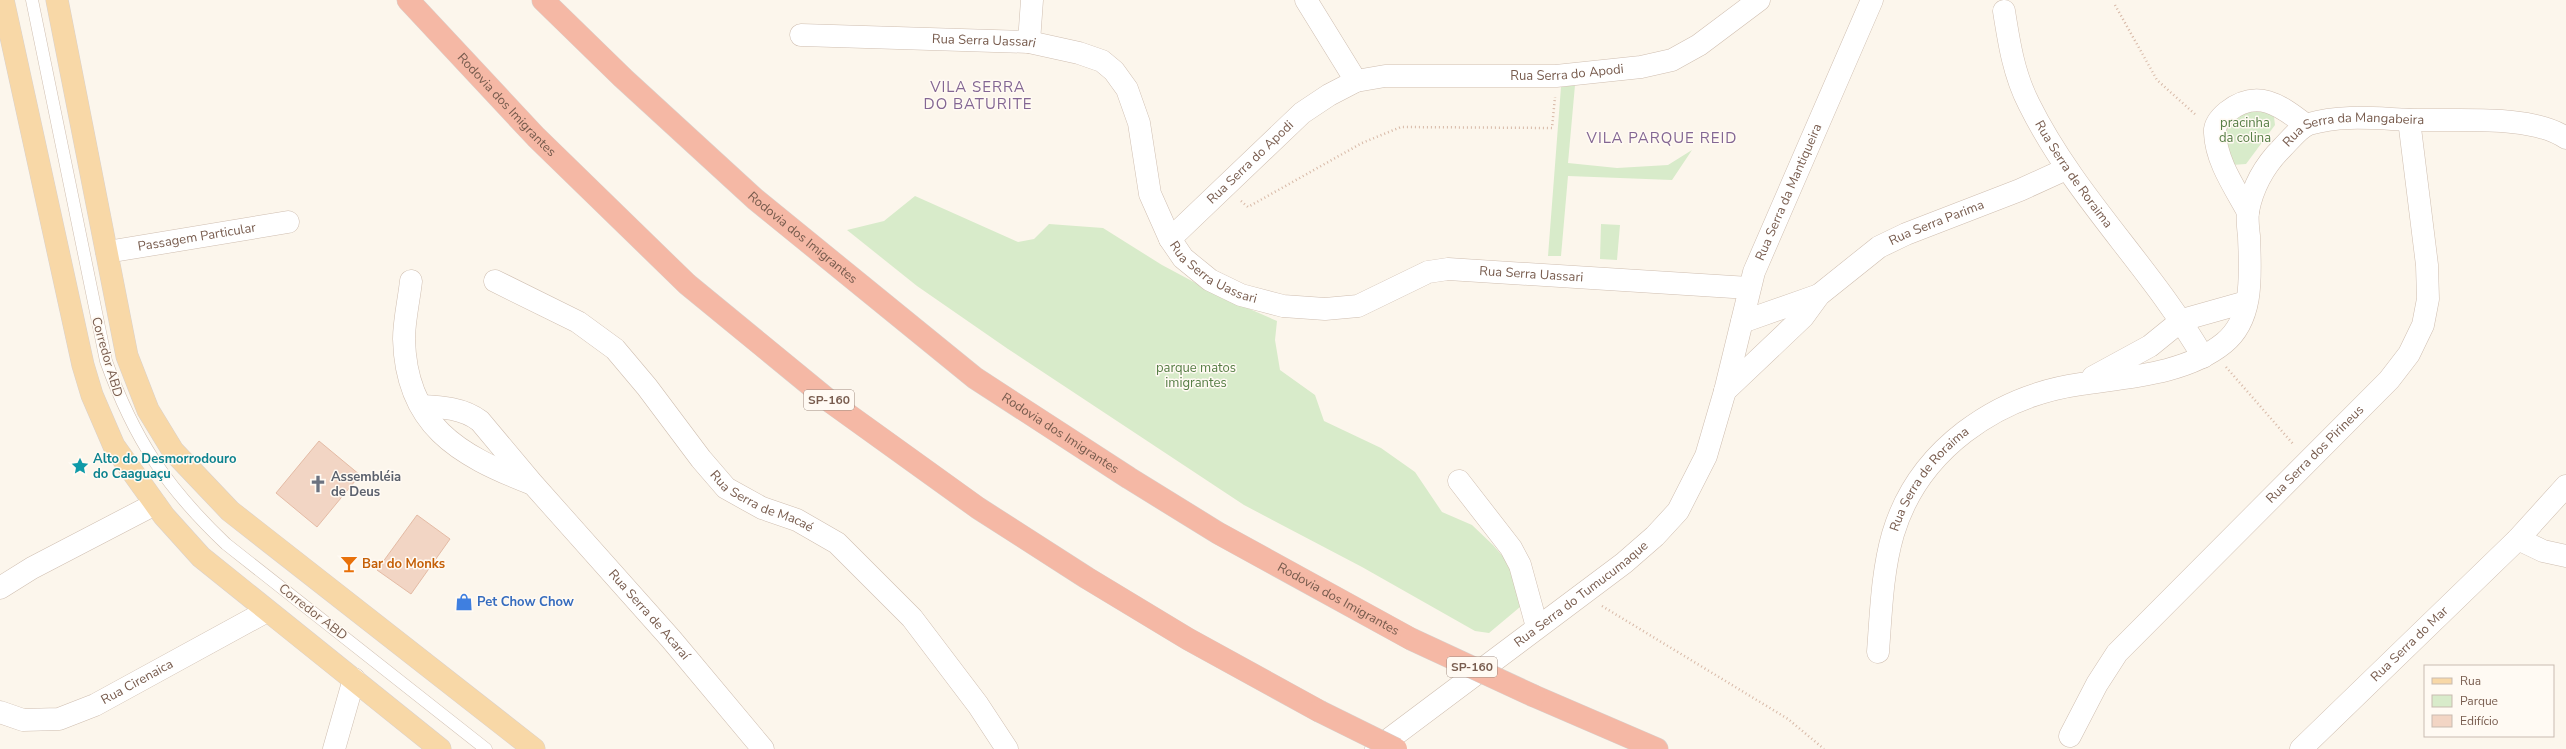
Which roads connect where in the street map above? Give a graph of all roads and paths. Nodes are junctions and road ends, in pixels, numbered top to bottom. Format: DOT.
graph roads {
  1 [pos="3,0"];
  2 [pos="32,0"];
  3 [pos="57,0"];
  4 [pos="408,0"];
  5 [pos="543,0"];
  6 [pos="1032,0"];
  7 [pos="1306,0"];
  8 [pos="1759,0"];
  9 [pos="1872,0"];
  10 [pos="2115,5"];
  11 [pos="2004,11"];
  12 [pos="801,35"];
  13 [pos="1028,42"];
  14 [pos="1556,76"];
  15 [pos="1356,81"];
  16 [pos="2409,120"];
  17 [pos="2306,125"];
  18 [pos="2214,130"];
  19 [pos="2566,138"];
  20 [pos="2066,169"];
  21 [pos="1225,185"];
  22 [pos="2248,212"];
  23 [pos="288,222"];
  24 [pos="1170,239"];
  25 [pos="107,252"];
  26 [pos="411,281"];
  27 [pos="494,281"];
  28 [pos="1749,288"];
  29 [pos="1818,294"];
  30 [pos="2246,302"];
  31 [pos="2182,320"];
  32 [pos="1742,322"];
  33 [pos="2208,354"];
  34 [pos="2080,384"];
  35 [pos="1725,391"];
  36 [pos="421,406"];
  37 [pos="2308,461"];
  38 [pos="1459,481"];
  39 [pos="532,483"];
  40 [pos="2566,486"];
  41 [pos="154,504"];
  42 [pos="2518,539"];
  43 [pos="2566,556"];
  44 [pos="0,588"];
  45 [pos="1581,594"];
  46 [pos="266,610"];
  47 [pos="1537,627"];
  48 [pos="1878,652"];
  49 [pos="354,679"];
  50 [pos="0,712"];
  51 [pos="2070,736"];
  52 [pos="334,749"];
  53 [pos="440,749"];
  54 [pos="486,749"];
  55 [pos="534,749"];
  56 [pos="763,749"];
  57 [pos="1007,749"];
  58 [pos="1376,749"];
  59 [pos="1396,749"];
  60 [pos="1657,749"];
  61 [pos="1824,749"];
  62 [pos="2301,749"];
  1 -- 41 [label="main road"];
  2 -- 54 [label="lane, Corredor ABD"];
  3 -- 25 [label="main road"];
  4 -- 59 [label="highway, Rodovia dos Imigrantes / SP-160, bridge"];
  5 -- 60 [label="highway, Rodovia dos Imigrantes / SP-160, bridge"];
  6 -- 13 [label="street"];
  7 -- 15 [label="street"];
  8 -- 14 [label="street, Rua Serra do Apodi"];
  9 -- 28 [label="street, Rua Serra da Mantiqueira"];
  10 -- 18 [label="path"];
  11 -- 20 [label="street, Rua Serra de Roraima"];
  12 -- 13 [label="street, Rua Serra Uassari"];
  13 -- 24 [label="street, Rua Serra Uassari"];
  14 -- 15 [label="street, Rua Serra do Apodi"];
  14 -- 21 [label="path"];
  15 -- 21 [label="street, Rua Serra do Apodi"];
  16 -- 17 [label="street, Rua Serra da Mangabeira"];
  16 -- 19 [label="street, Rua Serra da Mangabeira"];
  16 -- 37 [label="street, Rua Serra dos Pirineus"];
  17 -- 18 [label="street"];
  17 -- 22 [label="street, Rua Serra da Mangabeira"];
  18 -- 22 [label="street"];
  20 -- 29 [label="street, Rua Serra Parima"];
  20 -- 31 [label="street, Rua Serra de Roraima"];
  21 -- 24 [label="street, Rua Serra do Apodi"];
  22 -- 30 [label="street, Rua Serra da Mangabeira"];
  23 -- 25 [label="street, Passagem Particular"];
  24 -- 28 [label="street, Rua Serra Uassari"];
  25 -- 55 [label="main road"];
  26 -- 36 [label="street, Rua Serra de Acaraí"];
  27 -- 57 [label="street, Rua Serra de Macaé"];
  28 -- 32 [label="street, Rua Serra da Mantiqueira"];
  29 -- 32 [label="street, Rua Serra Parima"];
  29 -- 35 [label="street, Rua Serra Parima"];
  30 -- 31 [label="street"];
  30 -- 33 [label="street, Rua Serra da Mangabeira"];
  31 -- 33 [label="street, Rua Serra de Roraima"];
  31 -- 34 [label="street, Rua Serra de Roraima"];
  32 -- 35 [label="street, Rua Serra da Mantiqueira"];
  33 -- 34 [label="street, Rua Serra de Roraima"];
  33 -- 37 [label="path"];
  34 -- 48 [label="street, Rua Serra de Roraima"];
  35 -- 45 [label="street, Rua Serra do Tumucumaque"];
  36 -- 39 [label="street, Rua Serra de Acaraí"];
  36 -- 39 [label="street, Rua Serra de Acaraí"];
  37 -- 51 [label="street, Rua Serra dos Pirineus"];
  38 -- 47 [label="street"];
  39 -- 56 [label="street, Rua Serra de Acaraí"];
  40 -- 42 [label="street"];
  41 -- 44 [label="street"];
  41 -- 46 [label="main road"];
  42 -- 43 [label="street"];
  42 -- 62 [label="street, Rua Serra do Mar"];
  45 -- 47 [label="street, Rua Serra do Tumucumaque"];
  45 -- 61 [label="path"];
  46 -- 49 [label="main road"];
  46 -- 50 [label="street, Rua Cirenaica"];
  47 -- 58 [label="street, Rua Serra do Tumucumaque"];
  49 -- 52 [label="street"];
  49 -- 53 [label="main road"];
}
